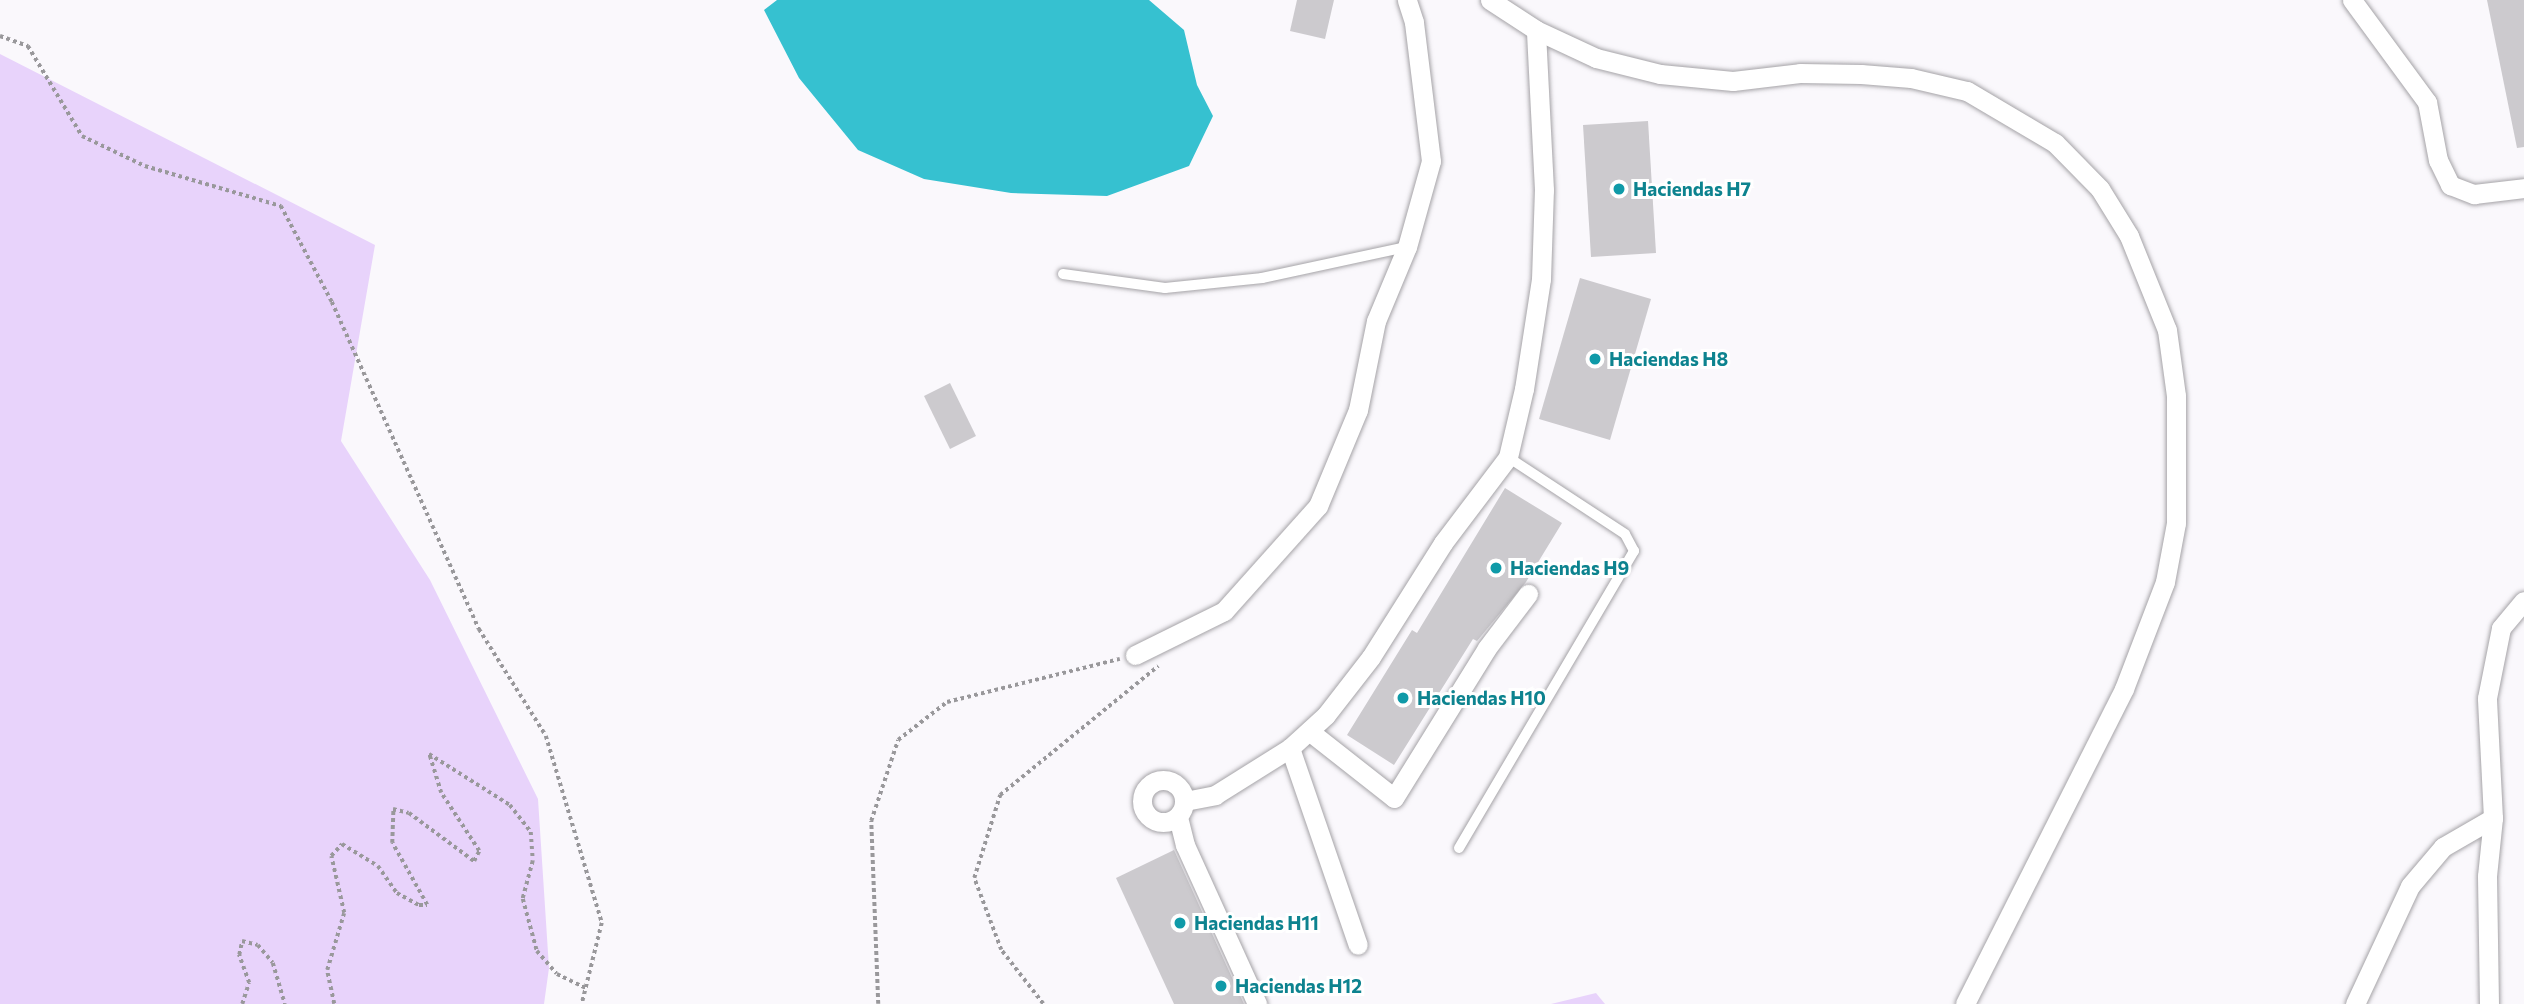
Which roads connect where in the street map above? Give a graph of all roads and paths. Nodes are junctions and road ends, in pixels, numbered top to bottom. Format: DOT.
graph roads {
  1 [pos="1407,0"];
  2 [pos="1490,0"];
  3 [pos="2351,0"];
  4 [pos="1536,30"];
  5 [pos="0,36"];
  6 [pos="2524,188"];
  7 [pos="1407,247"];
  8 [pos="1063,274"];
  9 [pos="1508,457"];
  10 [pos="1528,594"];
  11 [pos="2524,601"];
  12 [pos="1135,655"];
  13 [pos="1160,664"];
  14 [pos="1309,731"];
  15 [pos="1290,748"];
  16 [pos="2493,818"];
  17 [pos="1459,848"];
  18 [pos="1358,945"];
  19 [pos="586,988"];
  20 [pos="242,1004"];
  21 [pos="285,1004"];
  22 [pos="334,1004"];
  23 [pos="582,1004"];
  24 [pos="878,1004"];
  25 [pos="1043,1004"];
  26 [pos="1257,1004"];
  27 [pos="1965,1004"];
  28 [pos="2355,1004"];
  29 [pos="2489,1004"];
  1 -- 7 [label="street"];
  2 -- 4 [label="street"];
  3 -- 6 [label="street"];
  4 -- 9 [label="street"];
  4 -- 27 [label="street"];
  5 -- 19 [label="path"];
  7 -- 8 [label="lane"];
  7 -- 12 [label="street"];
  9 -- 14 [label="street"];
  9 -- 17 [label="lane"];
  10 -- 14 [label="street"];
  11 -- 16 [label="street"];
  12 -- 24 [label="path"];
  13 -- 25 [label="path"];
  14 -- 15 [label="street"];
  15 -- 18 [label="street"];
  15 -- 26 [label="street"];
  16 -- 28 [label="street"];
  16 -- 29 [label="street"];
  19 -- 22 [label="path"];
  19 -- 23 [label="path"];
  20 -- 21 [label="path"];
}
